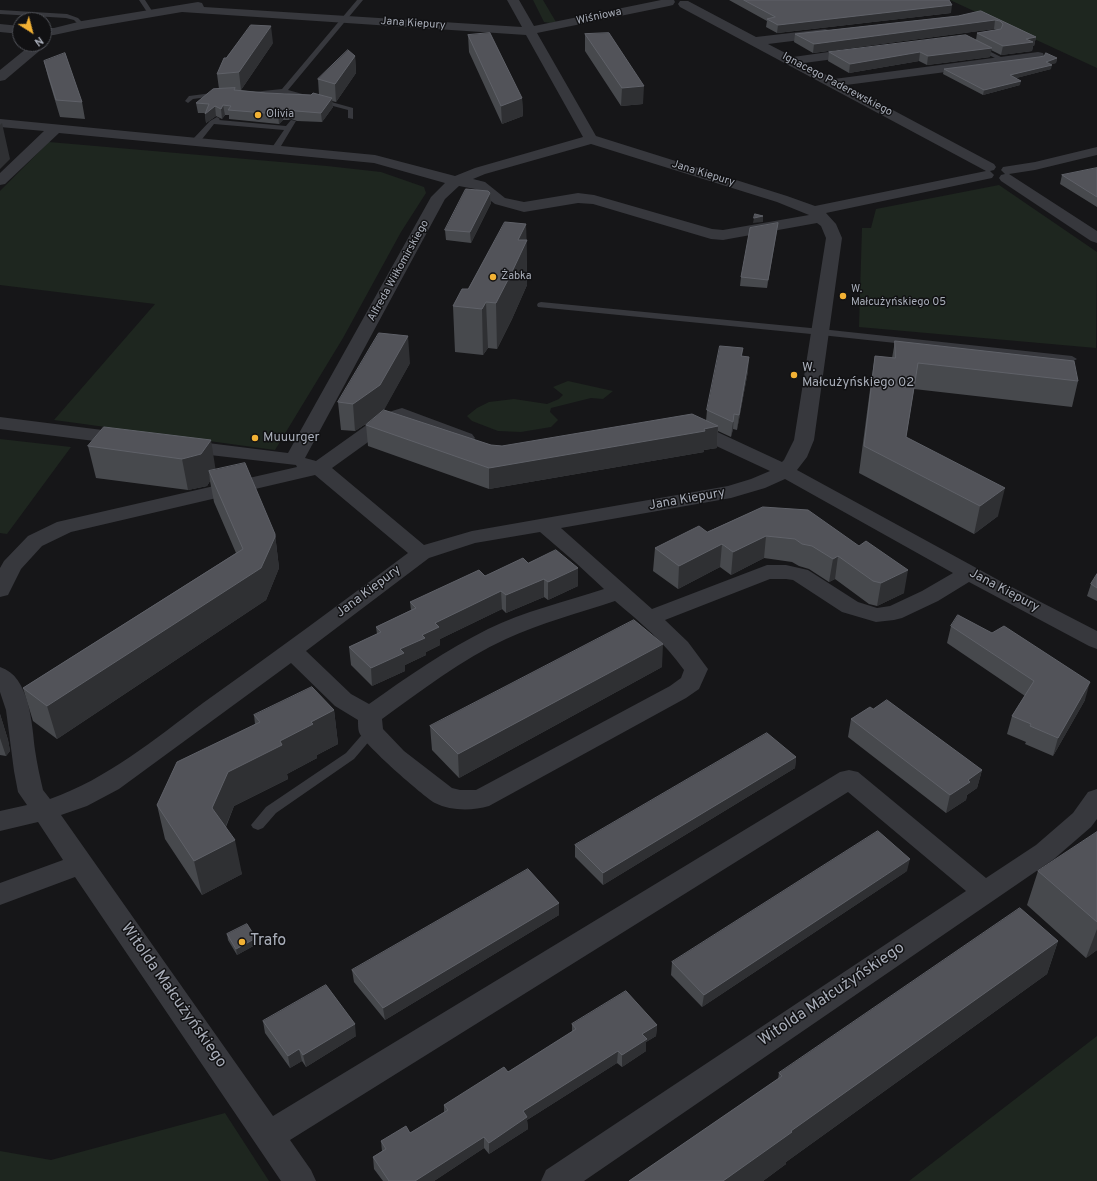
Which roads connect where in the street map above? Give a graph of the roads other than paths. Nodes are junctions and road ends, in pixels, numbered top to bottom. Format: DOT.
graph roads {
  1 [pos="150,0"];
  2 [pos="360,0"];
  3 [pos="513,0"];
  4 [pos="142,1"];
  5 [pos="668,1"];
  6 [pos="686,2"];
  7 [pos="238,4"];
  8 [pos="0,12"];
  9 [pos="151,14"];
  10 [pos="345,19"];
  11 [pos="82,25"];
  12 [pos="0,28"];
  13 [pos="12,29"];
  14 [pos="52,31"];
  15 [pos="529,31"];
  16 [pos="836,32"];
  17 [pos="986,35"];
  18 [pos="970,40"];
  19 [pos="757,41"];
  20 [pos="869,51"];
  21 [pos="30,52"];
  22 [pos="1038,56"];
  23 [pos="791,60"];
  24 [pos="1003,60"];
  25 [pos="0,77"];
  26 [pos="834,83"];
  27 [pos="284,91"];
  28 [pos="231,94"];
  29 [pos="247,94"];
  30 [pos="188,101"];
  31 [pos="221,117"];
  32 [pos="351,118"];
  33 [pos="293,121"];
  34 [pos="212,122"];
  35 [pos="0,123"];
  36 [pos="288,128"];
  37 [pos="55,129"];
  38 [pos="591,138"];
  39 [pos="196,141"];
  40 [pos="275,149"];
  41 [pos="1097,151"];
  42 [pos="988,171"];
  43 [pos="1007,174"];
  44 [pos="0,181"];
  45 [pos="456,181"];
  46 [pos="818,214"];
  47 [pos="1097,238"];
  48 [pos="541,305"];
  49 [pos="821,332"];
  50 [pos="1072,359"];
  51 [pos="672,418"];
  52 [pos="0,423"];
  53 [pos="140,440"];
  54 [pos="479,443"];
  55 [pos="170,444"];
  56 [pos="294,460"];
  57 [pos="319,468"];
  58 [pos="785,471"];
  59 [pos="545,525"];
  60 [pos="421,553"];
  61 [pos="969,573"];
  62 [pos="0,590"];
  63 [pos="619,592"];
  64 [pos="650,618"];
  65 [pos="1097,641"];
  66 [pos="291,650"];
  67 [pos="0,675"];
  68 [pos="370,724"];
  69 [pos="1097,799"];
  70 [pos="45,811"];
  71 [pos="0,821"];
  72 [pos="258,825"];
  73 [pos="81,864"];
  74 [pos="985,892"];
  75 [pos="0,894"];
  76 [pos="270,1136"];
  77 [pos="300,1181"];
  78 [pos="557,1181"];
  1 -- 4 [label="lane"];
  2 -- 10 [label="lane"];
  3 -- 15 [label="street"];
  4 -- 9 [label="lane"];
  5 -- 6 [label="street, Wiśniowa"];
  5 -- 15 [label="street, Wiśniowa"];
  6 -- 19 [label="street, Ignacego Paderewskiego"];
  7 -- 9 [label="street, Jana Kiepury"];
  7 -- 10 [label="street, Jana Kiepury"];
  8 -- 11 [label="lane"];
  9 -- 11 [label="street, Jana Kiepury"];
  10 -- 15 [label="street, Jana Kiepury"];
  10 -- 27 [label="lane"];
  11 -- 14 [label="street, Jana Kiepury"];
  12 -- 13 [label="street"];
  15 -- 38 [label="street"];
  16 -- 19 [label="street"];
  17 -- 18 [label="street"];
  18 -- 24 [label="lane"];
  19 -- 23 [label="street, Ignacego Paderewskiego"];
  20 -- 23 [label="street"];
  21 -- 25 [label="street"];
  22 -- 24 [label="street"];
  23 -- 26 [label="street, Ignacego Paderewskiego"];
  24 -- 26 [label="street"];
  26 -- 42 [label="street, Ignacego Paderewskiego"];
  27 -- 29 [label="lane"];
  27 -- 32 [label="lane"];
  28 -- 30 [label="lane"];
  31 -- 34 [label="lane"];
  33 -- 36 [label="lane"];
  34 -- 36 [label="lane"];
  34 -- 39 [label="lane"];
  35 -- 37 [label="street"];
  36 -- 40 [label="lane"];
  37 -- 39 [label="street"];
  37 -- 44 [label="street"];
  38 -- 45 [label="street"];
  38 -- 46 [label="street, Jana Kiepury"];
  39 -- 40 [label="street"];
  40 -- 45 [label="street"];
  41 -- 43 [label="street"];
  42 -- 43 [label="street, Ignacego Paderewskiego"];
  42 -- 46 [label="street"];
  43 -- 47 [label="street, Ignacego Paderewskiego"];
  45 -- 46 [label="street"];
  45 -- 56 [label="street, Alfreda Wiłkomirskiego"];
  46 -- 49 [label="street, Jana Kiepury"];
  48 -- 49 [label="lane"];
  49 -- 50 [label="lane"];
  49 -- 58 [label="street, Jana Kiepury"];
  51 -- 58 [label="street"];
  52 -- 53 [label="street"];
  54 -- 57 [label="street"];
  55 -- 56 [label="street"];
  56 -- 57 [label="street"];
  57 -- 60 [label="street"];
  57 -- 62 [label="street"];
  58 -- 59 [label="street, Jana Kiepury"];
  58 -- 61 [label="street, Jana Kiepury"];
  59 -- 60 [label="street, Jana Kiepury"];
  59 -- 63 [label="street"];
  60 -- 66 [label="street, Jana Kiepury"];
  61 -- 64 [label="street"];
  61 -- 65 [label="street, Jana Kiepury"];
  63 -- 64 [label="street"];
  63 -- 68 [label="street"];
  64 -- 68 [label="street"];
  66 -- 68 [label="street"];
  66 -- 70 [label="street, Jana Kiepury"];
  67 -- 70 [label="street, Witolda Małcużyńskiego"];
  68 -- 72 [label="lane"];
  69 -- 74 [label="street, Witolda Małcużyńskiego"];
  70 -- 71 [label="street, Jana Kiepury"];
  70 -- 73 [label="street, Witolda Małcużyńskiego"];
  73 -- 75 [label="street"];
  73 -- 76 [label="street, Witolda Małcużyńskiego"];
  74 -- 76 [label="street"];
  74 -- 78 [label="street, Witolda Małcużyńskiego"];
  76 -- 77 [label="street, Witolda Małcużyńskiego"];
}
